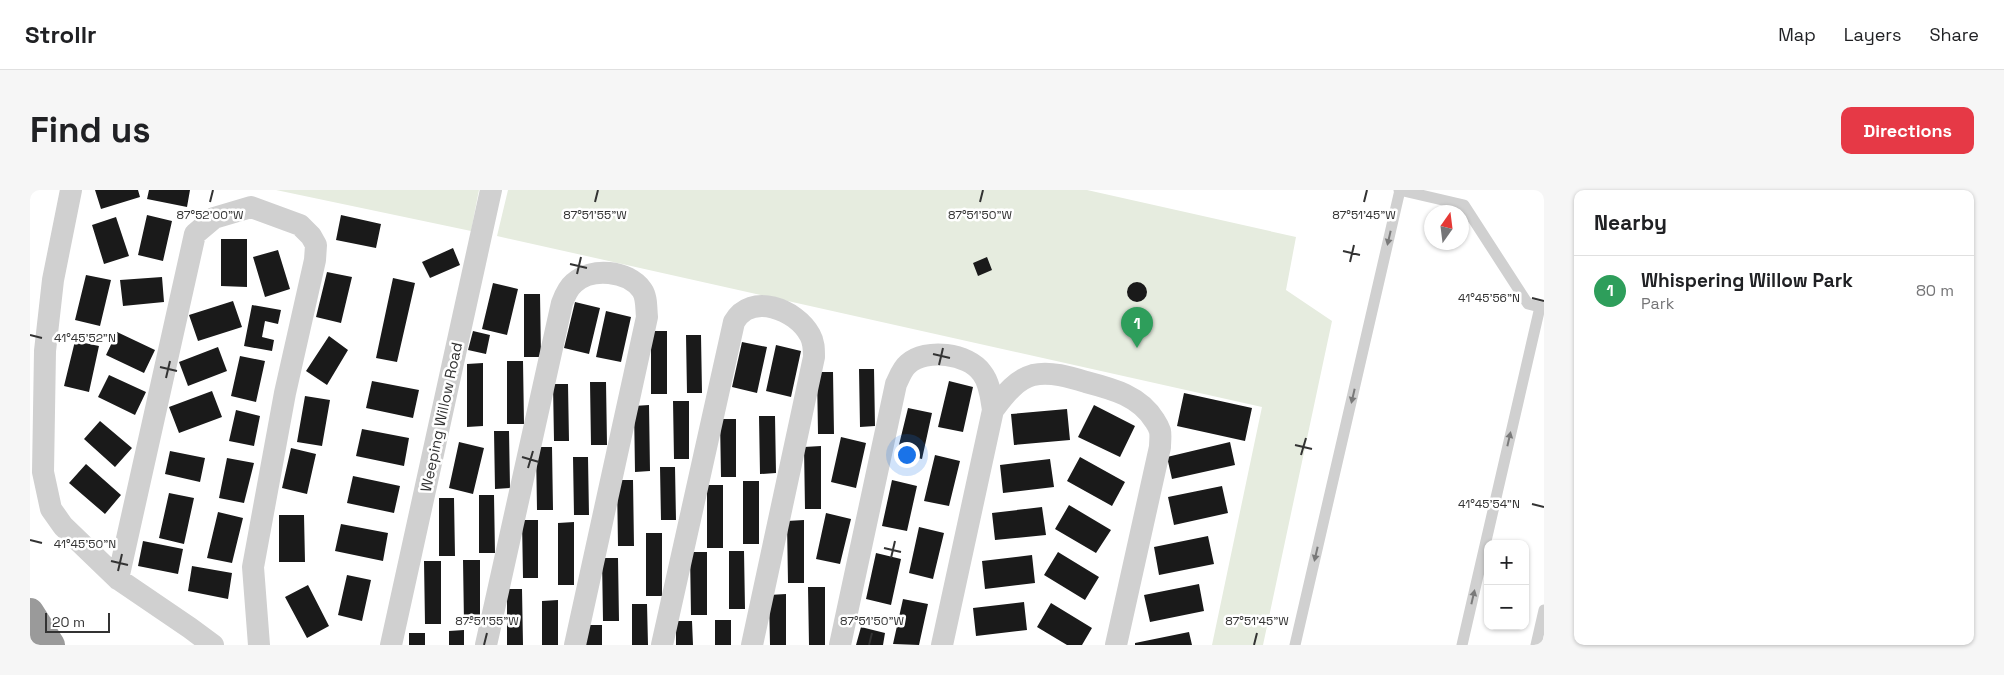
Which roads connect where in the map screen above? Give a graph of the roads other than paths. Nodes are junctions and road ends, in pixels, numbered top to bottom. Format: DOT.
graph roads {
  1 [pos="72,190"];
  2 [pos="491,190"];
  3 [pos="1400,190"];
  4 [pos="1542,307"];
  5 [pos="993,410"];
  6 [pos="118,579"];
  7 [pos="1544,610"];
  8 [pos="30,612"];
  9 [pos="51,645"];
  10 [pos="212,645"];
  11 [pos="259,645"];
  12 [pos="391,645"];
  13 [pos="486,645"];
  14 [pos="575,645"];
  15 [pos="662,645"];
  16 [pos="752,645"];
  17 [pos="840,645"];
  18 [pos="942,645"];
  19 [pos="1116,645"];
  20 [pos="1295,645"];
  21 [pos="1462,645"];
  22 [pos="1536,645"];
  1 -- 6 [label="street"];
  2 -- 12 [label="street, Weeping Willow Road"];
  3 -- 4 [label="lane"];
  3 -- 20 [label="lane, one-way"];
  21 -- 4 [label="lane, one-way"];
  5 -- 17 [label="street"];
  5 -- 18 [label="street"];
  5 -- 19 [label="street"];
  6 -- 10 [label="street"];
  6 -- 11 [label="street"];
  7 -- 22 [label="lane"];
  8 -- 9 [label="highway"];
  13 -- 14 [label="street"];
  15 -- 16 [label="street"];
}
